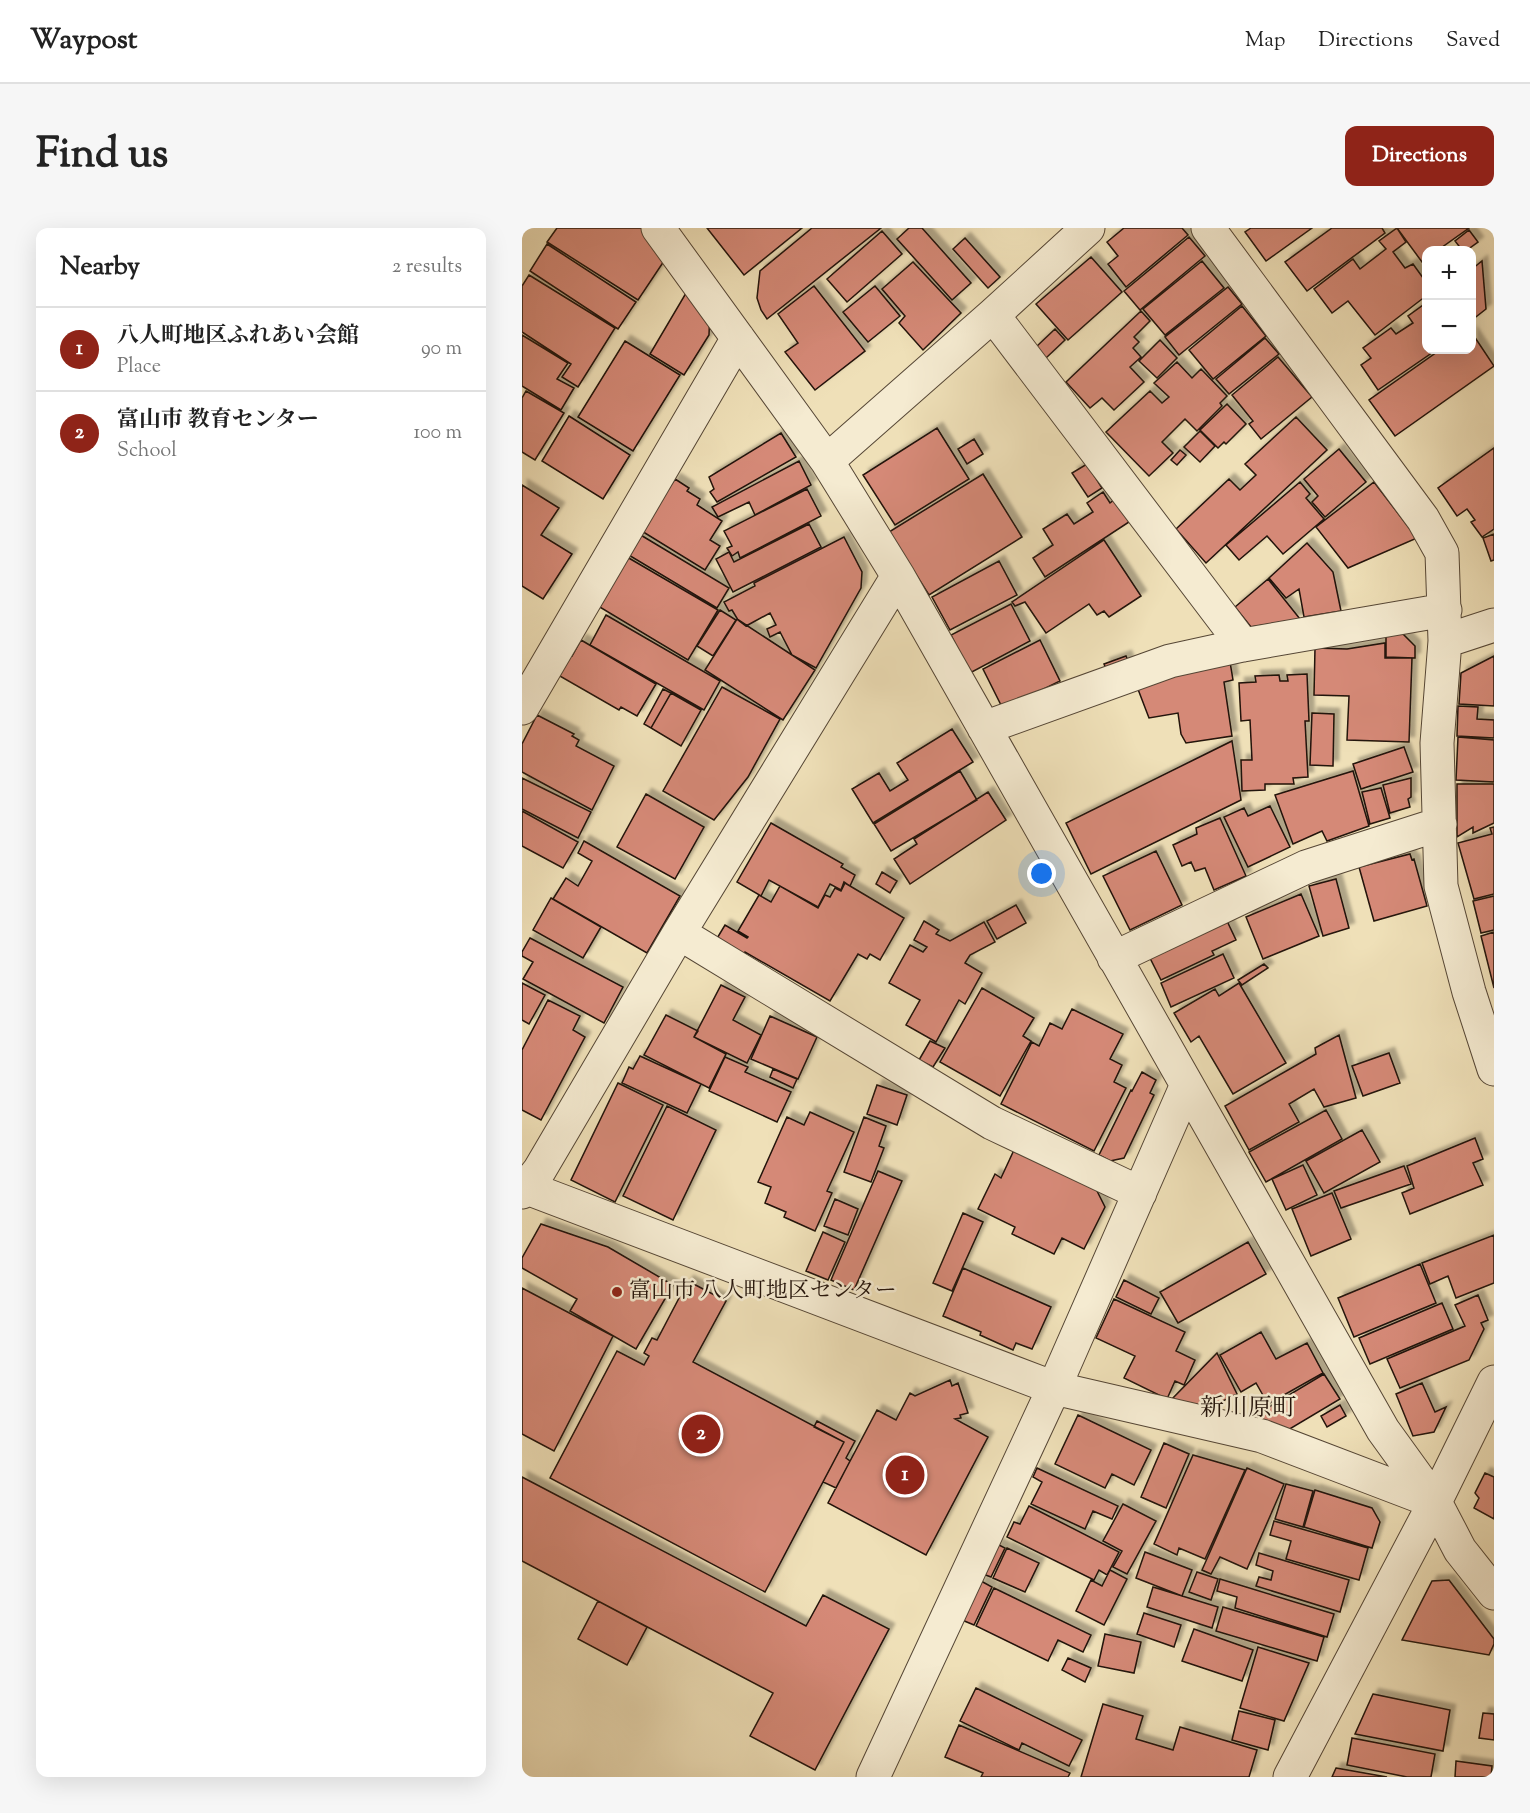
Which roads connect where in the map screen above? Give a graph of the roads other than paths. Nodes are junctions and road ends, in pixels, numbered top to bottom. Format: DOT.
graph roads {
  1 [pos="658,228"];
  2 [pos="1088,228"];
  3 [pos="1208,228"];
  4 [pos="993,315"];
  5 [pos="738,338"];
  6 [pos="827,462"];
  7 [pos="898,576"];
  8 [pos="1494,625"];
  9 [pos="1445,626"];
  10 [pos="1243,645"];
  11 [pos="522,708"];
  12 [pos="984,728"];
  13 [pos="1440,824"];
  14 [pos="679,933"];
  15 [pos="1114,958"];
  16 [pos="1494,1069"];
  17 [pos="1186,1087"];
  18 [pos="523,1189"];
  19 [pos="1140,1192"];
  20 [pos="1494,1382"];
  21 [pos="1054,1388"];
  22 [pos="1435,1502"];
  23 [pos="1494,1593"];
  24 [pos="873,1777"];
  25 [pos="1290,1777"];
  1 -- 5 [label="street"];
  2 -- 4 [label="street"];
  3 -- 9 [label="street"];
  4 -- 6 [label="street"];
  4 -- 10 [label="street"];
  5 -- 6 [label="street"];
  5 -- 11 [label="street"];
  6 -- 7 [label="street"];
  7 -- 12 [label="street"];
  7 -- 14 [label="street"];
  8 -- 9 [label="street"];
  9 -- 10 [label="street"];
  9 -- 13 [label="street"];
  10 -- 12 [label="street"];
  12 -- 15 [label="street"];
  13 -- 15 [label="street"];
  13 -- 16 [label="street"];
  14 -- 18 [label="street"];
  14 -- 19 [label="street"];
  15 -- 17 [label="street"];
  17 -- 19 [label="street"];
  17 -- 22 [label="street"];
  18 -- 21 [label="street"];
  19 -- 21 [label="street"];
  20 -- 22 [label="street"];
  21 -- 22 [label="street"];
  21 -- 24 [label="street"];
  22 -- 23 [label="street"];
  22 -- 25 [label="street"];
}
